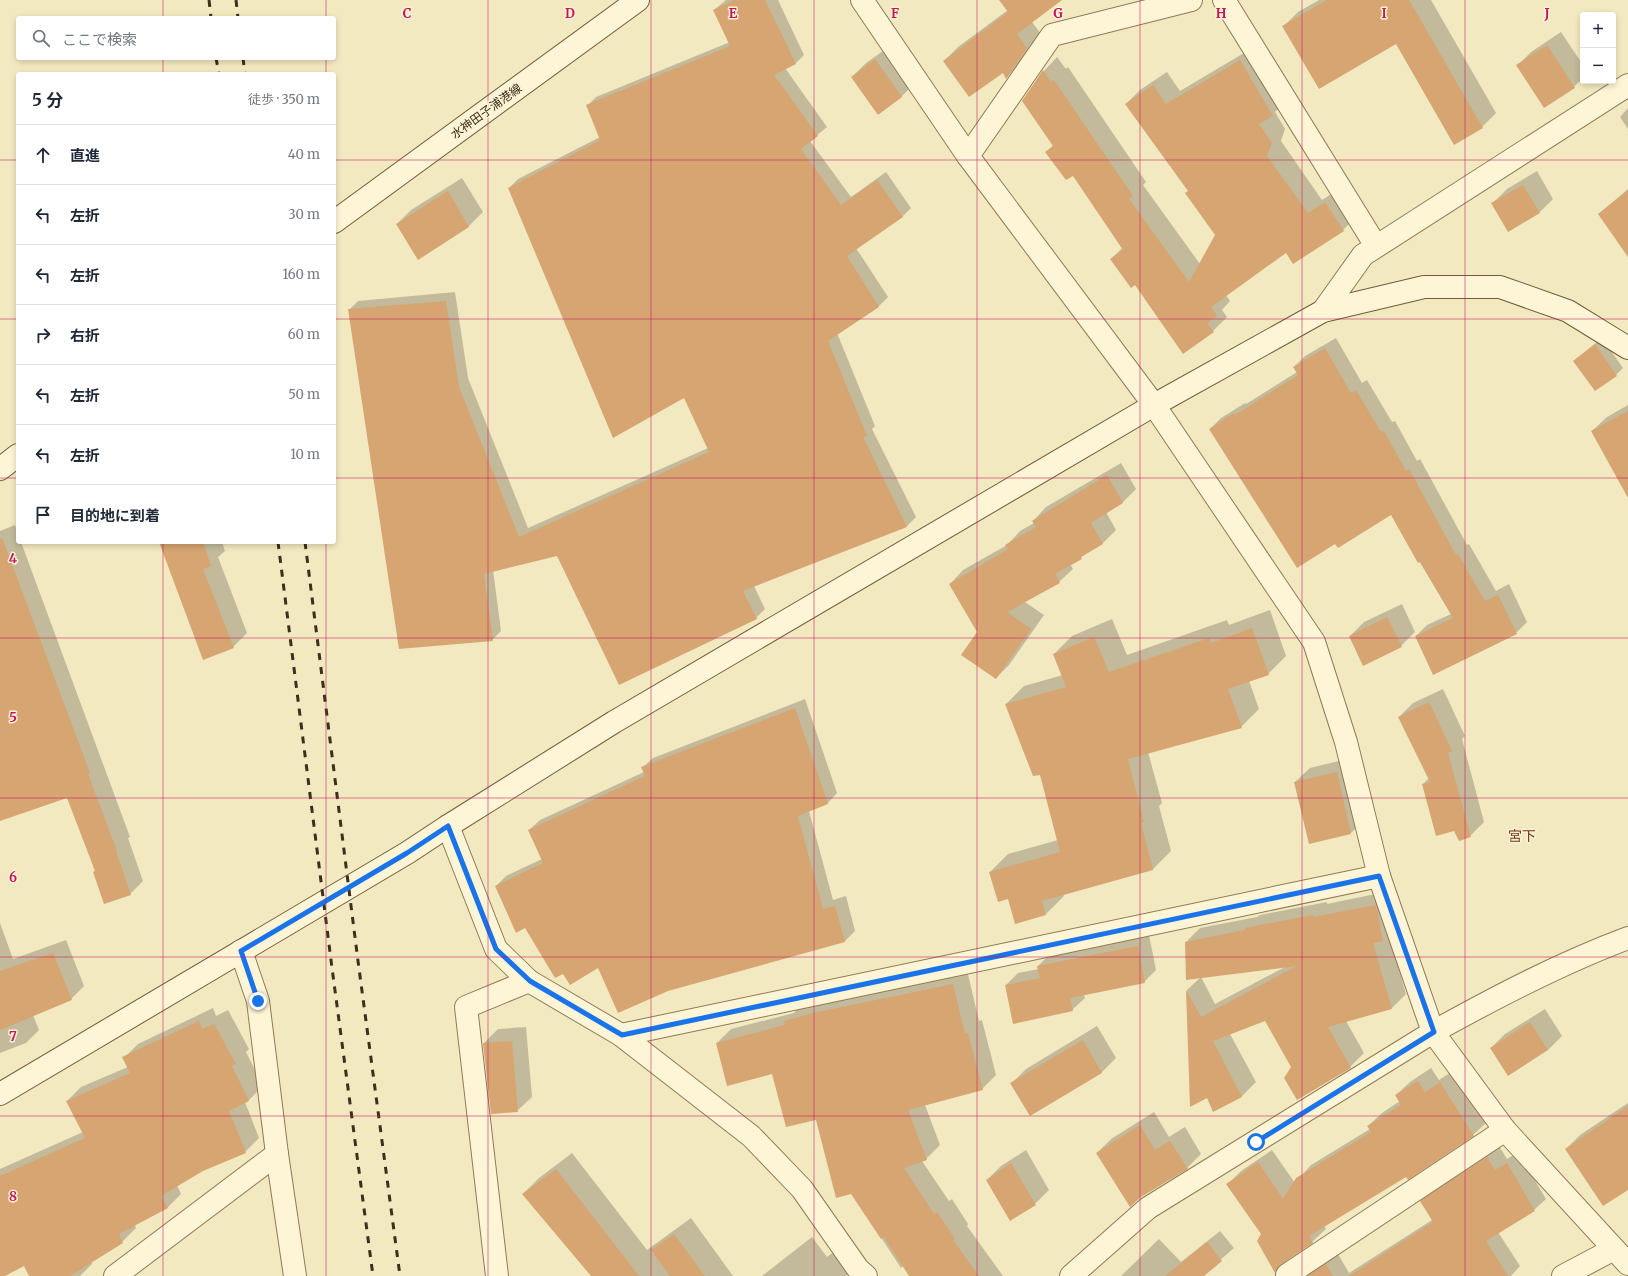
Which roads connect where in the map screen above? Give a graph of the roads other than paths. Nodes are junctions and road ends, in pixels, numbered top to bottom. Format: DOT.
graph roads {
  1 [pos="638,0"];
  2 [pos="862,0"];
  3 [pos="1191,0"];
  4 [pos="1224,0"];
  5 [pos="1628,85"];
  6 [pos="968,156"];
  7 [pos="336,221"];
  8 [pos="1376,246"];
  9 [pos="1323,311"];
  10 [pos="1628,348"];
  11 [pos="1154,405"];
  12 [pos="16,457"];
  13 [pos="0,469"];
  14 [pos="448,826"];
  15 [pos="1379,876"];
  16 [pos="1628,938"];
  17 [pos="241,951"];
  18 [pos="530,981"];
  19 [pos="1434,1032"];
  20 [pos="622,1035"];
  21 [pos="0,1094"];
  22 [pos="1506,1130"];
  23 [pos="277,1154"];
  24 [pos="1621,1256"];
  25 [pos="1287,1275"];
  26 [pos="114,1276"];
  27 [pos="295,1276"];
  28 [pos="497,1276"];
  29 [pos="866,1276"];
  30 [pos="1071,1276"];
  31 [pos="1562,1276"];
  1 -- 7 [label="street, 水神田子浦港線"];
  2 -- 6 [label="street"];
  3 -- 6 [label="street"];
  4 -- 8 [label="street"];
  5 -- 8 [label="street"];
  6 -- 11 [label="street"];
  8 -- 9 [label="street"];
  9 -- 10 [label="street"];
  9 -- 11 [label="street"];
  11 -- 14 [label="street"];
  11 -- 15 [label="street"];
  12 -- 13 [label="street"];
  14 -- 17 [label="street"];
  14 -- 18 [label="street"];
  15 -- 19 [label="street"];
  15 -- 20 [label="street"];
  16 -- 19 [label="street"];
  17 -- 21 [label="street"];
  17 -- 23 [label="street"];
  18 -- 20 [label="street"];
  18 -- 28 [label="street"];
  19 -- 22 [label="street"];
  19 -- 30 [label="street"];
  20 -- 29 [label="street"];
  22 -- 24 [label="street"];
  22 -- 25 [label="street"];
  23 -- 26 [label="street"];
  23 -- 27 [label="street"];
  24 -- 31 [label="street"];
}
